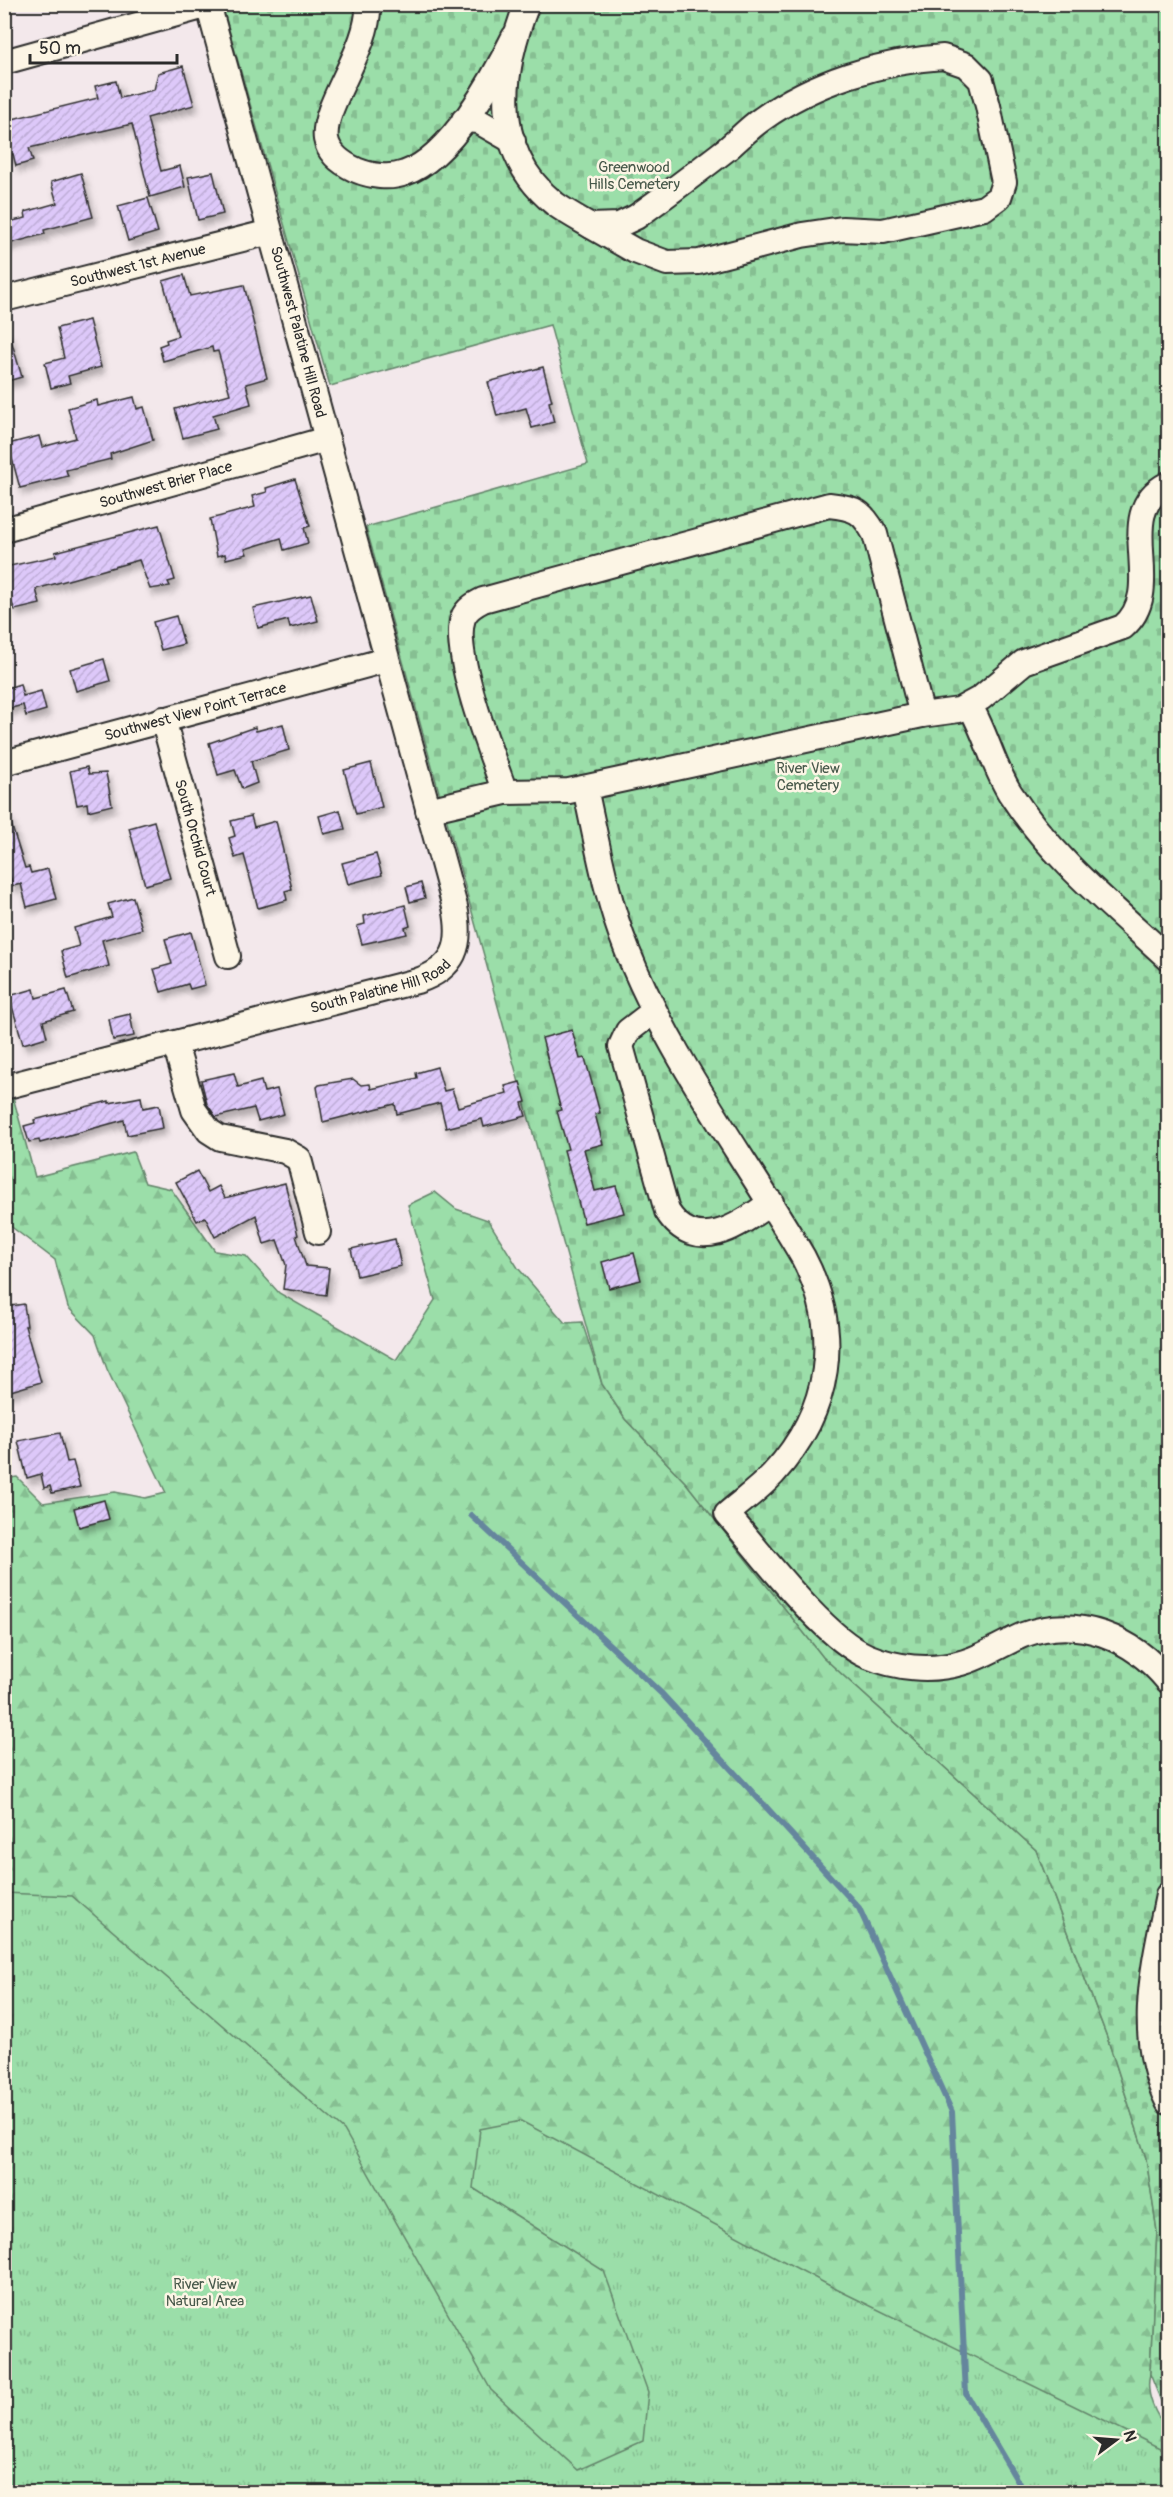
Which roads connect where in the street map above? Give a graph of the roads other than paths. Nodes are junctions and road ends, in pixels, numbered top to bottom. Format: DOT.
graph roads {
  1 [pos="368,4"];
  2 [pos="527,4"];
  3 [pos="208,5"];
  4 [pos="514,37"];
  5 [pos="4,62"];
  6 [pos="464,120"];
  7 [pos="513,141"];
  8 [pos="591,226"];
  9 [pos="270,232"];
  10 [pos="4,299"];
  11 [pos="327,439"];
  12 [pos="1168,484"];
  13 [pos="4,530"];
  14 [pos="386,660"];
  15 [pos="970,706"];
  16 [pos="922,715"];
  17 [pos="163,719"];
  18 [pos="4,763"];
  19 [pos="585,788"];
  20 [pos="506,792"];
  21 [pos="428,810"];
  22 [pos="228,956"];
  23 [pos="1168,958"];
  24 [pos="654,1011"];
  25 [pos="176,1044"];
  26 [pos="4,1087"];
  27 [pos="771,1202"];
  28 [pos="318,1232"];
  29 [pos="1168,1681"];
  30 [pos="1168,1895"];
  31 [pos="1168,2102"];
  1 -- 6 [label="street"];
  2 -- 4 [label="street"];
  3 -- 5 [label="street"];
  3 -- 9 [label="street, Southwest Palatine Hill Road"];
  4 -- 6 [label="street"];
  4 -- 7 [label="street"];
  6 -- 7 [label="street"];
  7 -- 8 [label="street"];
  8 -- 8 [label="street"];
  9 -- 10 [label="street, Southwest 1st Avenue"];
  9 -- 11 [label="street, Southwest Palatine Hill Road"];
  11 -- 13 [label="street, Southwest Brier Place"];
  11 -- 14 [label="street, Southwest Palatine Hill Road"];
  12 -- 15 [label="street"];
  14 -- 17 [label="street, Southwest View Point Terrace"];
  14 -- 21 [label="street, South Palatine Hill Road"];
  15 -- 16 [label="street"];
  15 -- 23 [label="street"];
  16 -- 19 [label="street"];
  16 -- 20 [label="street"];
  17 -- 18 [label="street, Southwest View Point Terrace"];
  17 -- 22 [label="street, South Orchid Court"];
  19 -- 20 [label="street"];
  19 -- 24 [label="street"];
  20 -- 21 [label="street"];
  21 -- 25 [label="street, South Palatine Hill Road"];
  24 -- 27 [label="street"];
  24 -- 27 [label="street"];
  25 -- 26 [label="street, South Palatine Hill Road"];
  25 -- 28 [label="street"];
  27 -- 29 [label="street"];
  30 -- 31 [label="street"];
}
